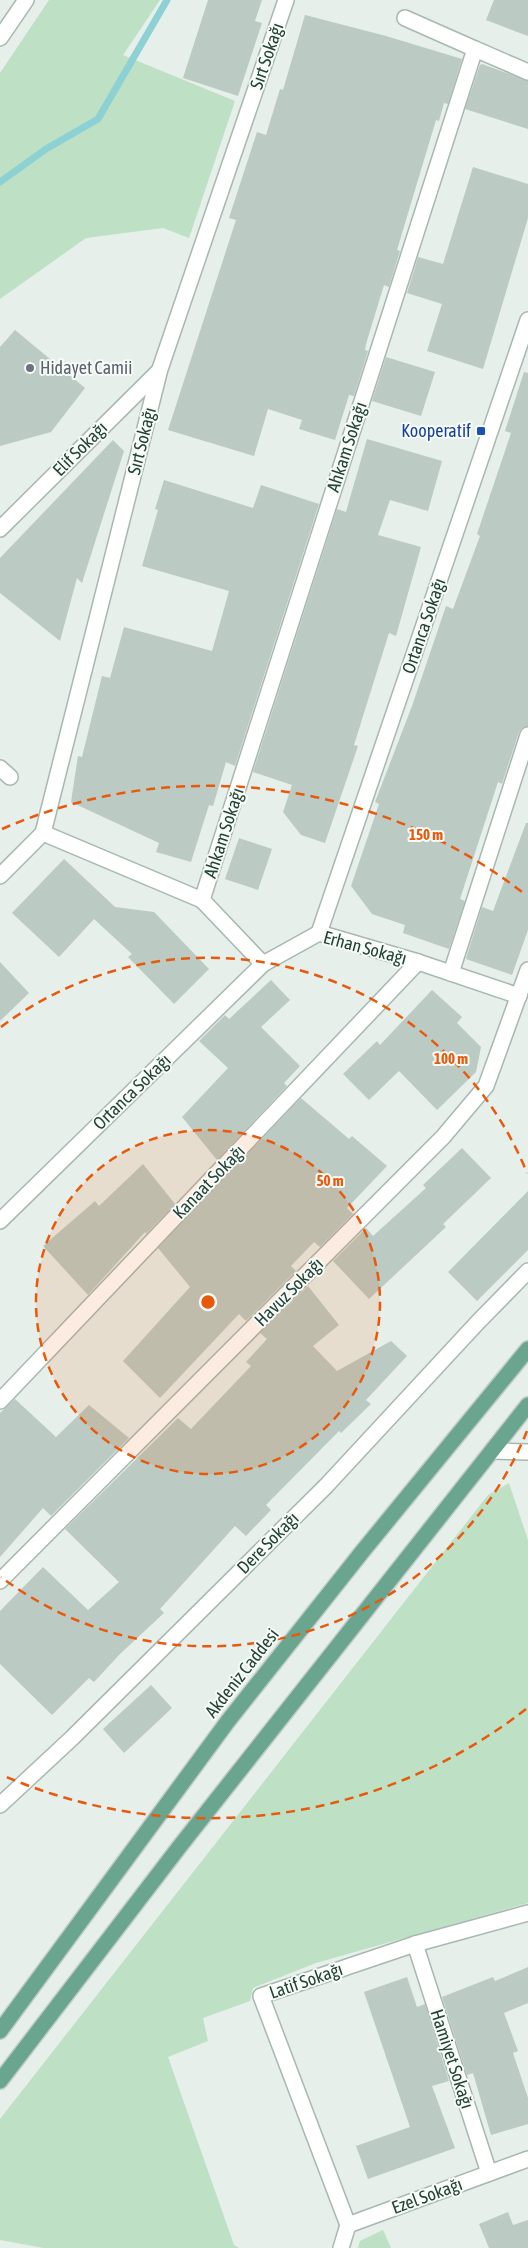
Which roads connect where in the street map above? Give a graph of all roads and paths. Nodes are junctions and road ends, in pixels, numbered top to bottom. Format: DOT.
graph roads {
  1 [pos="26,0"];
  2 [pos="286,0"];
  3 [pos="405,18"];
  4 [pos="0,38"];
  5 [pos="476,49"];
  6 [pos="528,72"];
  7 [pos="528,320"];
  8 [pos="160,370"];
  9 [pos="0,529"];
  10 [pos="528,735"];
  11 [pos="42,833"];
  12 [pos="0,876"];
  13 [pos="202,900"];
  14 [pos="319,933"];
  15 [pos="418,962"];
  16 [pos="264,964"];
  17 [pos="528,970"];
  18 [pos="451,973"];
  19 [pos="519,996"];
  20 [pos="0,1221"];
  21 [pos="528,1272"];
  22 [pos="528,1349"];
  23 [pos="0,1401"];
  24 [pos="528,1405"];
  25 [pos="492,1451"];
  26 [pos="528,1452"];
  27 [pos="0,1581"];
  28 [pos="0,1805"];
  29 [pos="528,1913"];
  30 [pos="415,1944"];
  31 [pos="0,2031"];
  32 [pos="0,2081"];
  33 [pos="528,2159"];
  34 [pos="489,2173"];
  35 [pos="348,2225"];
  36 [pos="341,2248"];
  1 -- 4 [label="street"];
  2 -- 8 [label="street, Sırt Sokağı"];
  3 -- 5 [label="street"];
  5 -- 6 [label="street"];
  5 -- 13 [label="street, Ahkam Sokağı"];
  7 -- 14 [label="street, Ortanca Sokağı"];
  8 -- 9 [label="street, Elif Sokağı"];
  8 -- 11 [label="street, Sırt Sokağı"];
  10 -- 18 [label="street"];
  11 -- 12 [label="street"];
  11 -- 13 [label="street"];
  13 -- 16 [label="street"];
  14 -- 15 [label="street, Erhan Sokağı"];
  14 -- 16 [label="street, Erhan Sokağı"];
  15 -- 18 [label="street, Erhan Sokağı"];
  15 -- 23 [label="street, Kanaat Sokağı"];
  16 -- 20 [label="street, Ortanca Sokağı"];
  17 -- 19 [label="street, Havuz Sokağı"];
  18 -- 19 [label="street, Erhan Sokağı"];
  19 -- 27 [label="street, Havuz Sokağı"];
  21 -- 28 [label="street, Dere Sokağı"];
  22 -- 31 [label="main road, Akdeniz Caddesi"];
  24 -- 25 [label="main road"];
  25 -- 26 [label="street"];
  25 -- 32 [label="main road"];
  29 -- 30 [label="street, Latif Sokağı"];
  30 -- 34 [label="street, Hamiyet Sokağı"];
  30 -- 35 [label="street, Latif Sokağı"];
  33 -- 34 [label="street, Ezel Sokağı"];
  34 -- 35 [label="street, Ezel Sokağı"];
  35 -- 36 [label="street"];
}
